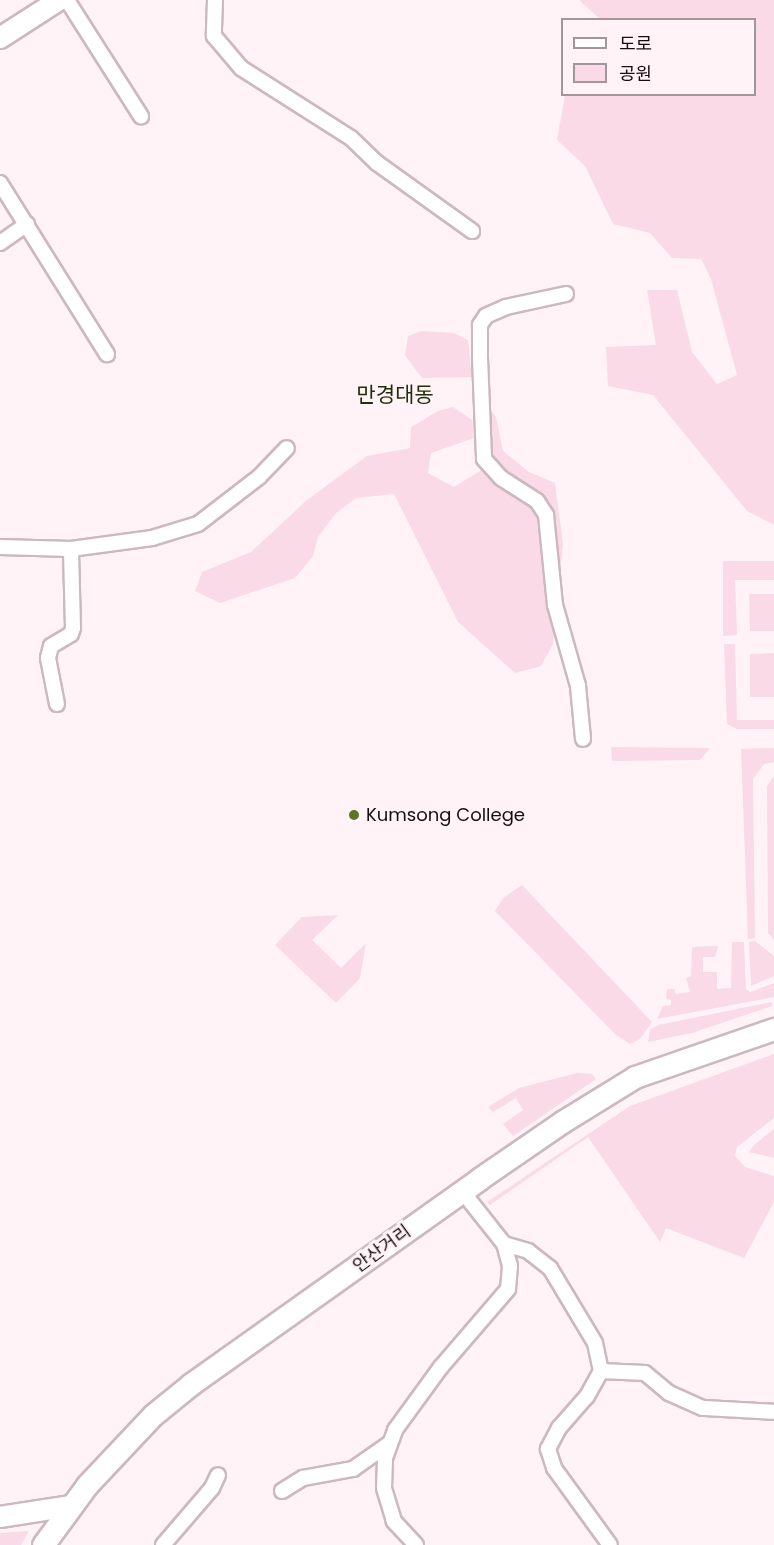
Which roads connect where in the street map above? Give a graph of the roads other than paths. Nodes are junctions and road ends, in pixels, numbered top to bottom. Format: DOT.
graph roads {
  1 [pos="59,0"];
  2 [pos="67,0"];
  3 [pos="215,0"];
  4 [pos="0,38"];
  5 [pos="141,116"];
  6 [pos="0,183"];
  7 [pos="4,198"];
  8 [pos="27,224"];
  9 [pos="472,231"];
  10 [pos="0,243"];
  11 [pos="566,294"];
  12 [pos="107,354"];
  13 [pos="287,448"];
  14 [pos="0,547"];
  15 [pos="71,549"];
  16 [pos="57,704"];
  17 [pos="583,739"];
  18 [pos="774,1029"];
  19 [pos="462,1191"];
  20 [pos="504,1244"];
  21 [pos="601,1371"];
  22 [pos="774,1412"];
  23 [pos="390,1443"];
  24 [pos="218,1475"];
  25 [pos="282,1491"];
  26 [pos="71,1506"];
  27 [pos="0,1518"];
  28 [pos="43,1545"];
  29 [pos="163,1545"];
  30 [pos="416,1545"];
  31 [pos="610,1545"];
  1 -- 4 [label="street"];
  2 -- 5 [label="street"];
  3 -- 9 [label="street"];
  6 -- 7 [label="street"];
  7 -- 8 [label="street"];
  8 -- 10 [label="street"];
  8 -- 12 [label="street"];
  11 -- 17 [label="street"];
  13 -- 15 [label="street"];
  14 -- 15 [label="street"];
  15 -- 16 [label="street"];
  18 -- 19 [label="main road, 안산거리"];
  19 -- 20 [label="street"];
  19 -- 26 [label="main road, 안산거리"];
  20 -- 21 [label="street"];
  20 -- 23 [label="street"];
  21 -- 22 [label="street"];
  21 -- 31 [label="street"];
  23 -- 25 [label="street"];
  23 -- 30 [label="street"];
  24 -- 29 [label="street"];
  26 -- 27 [label="street"];
  26 -- 28 [label="main road, 안산거리"];
}
